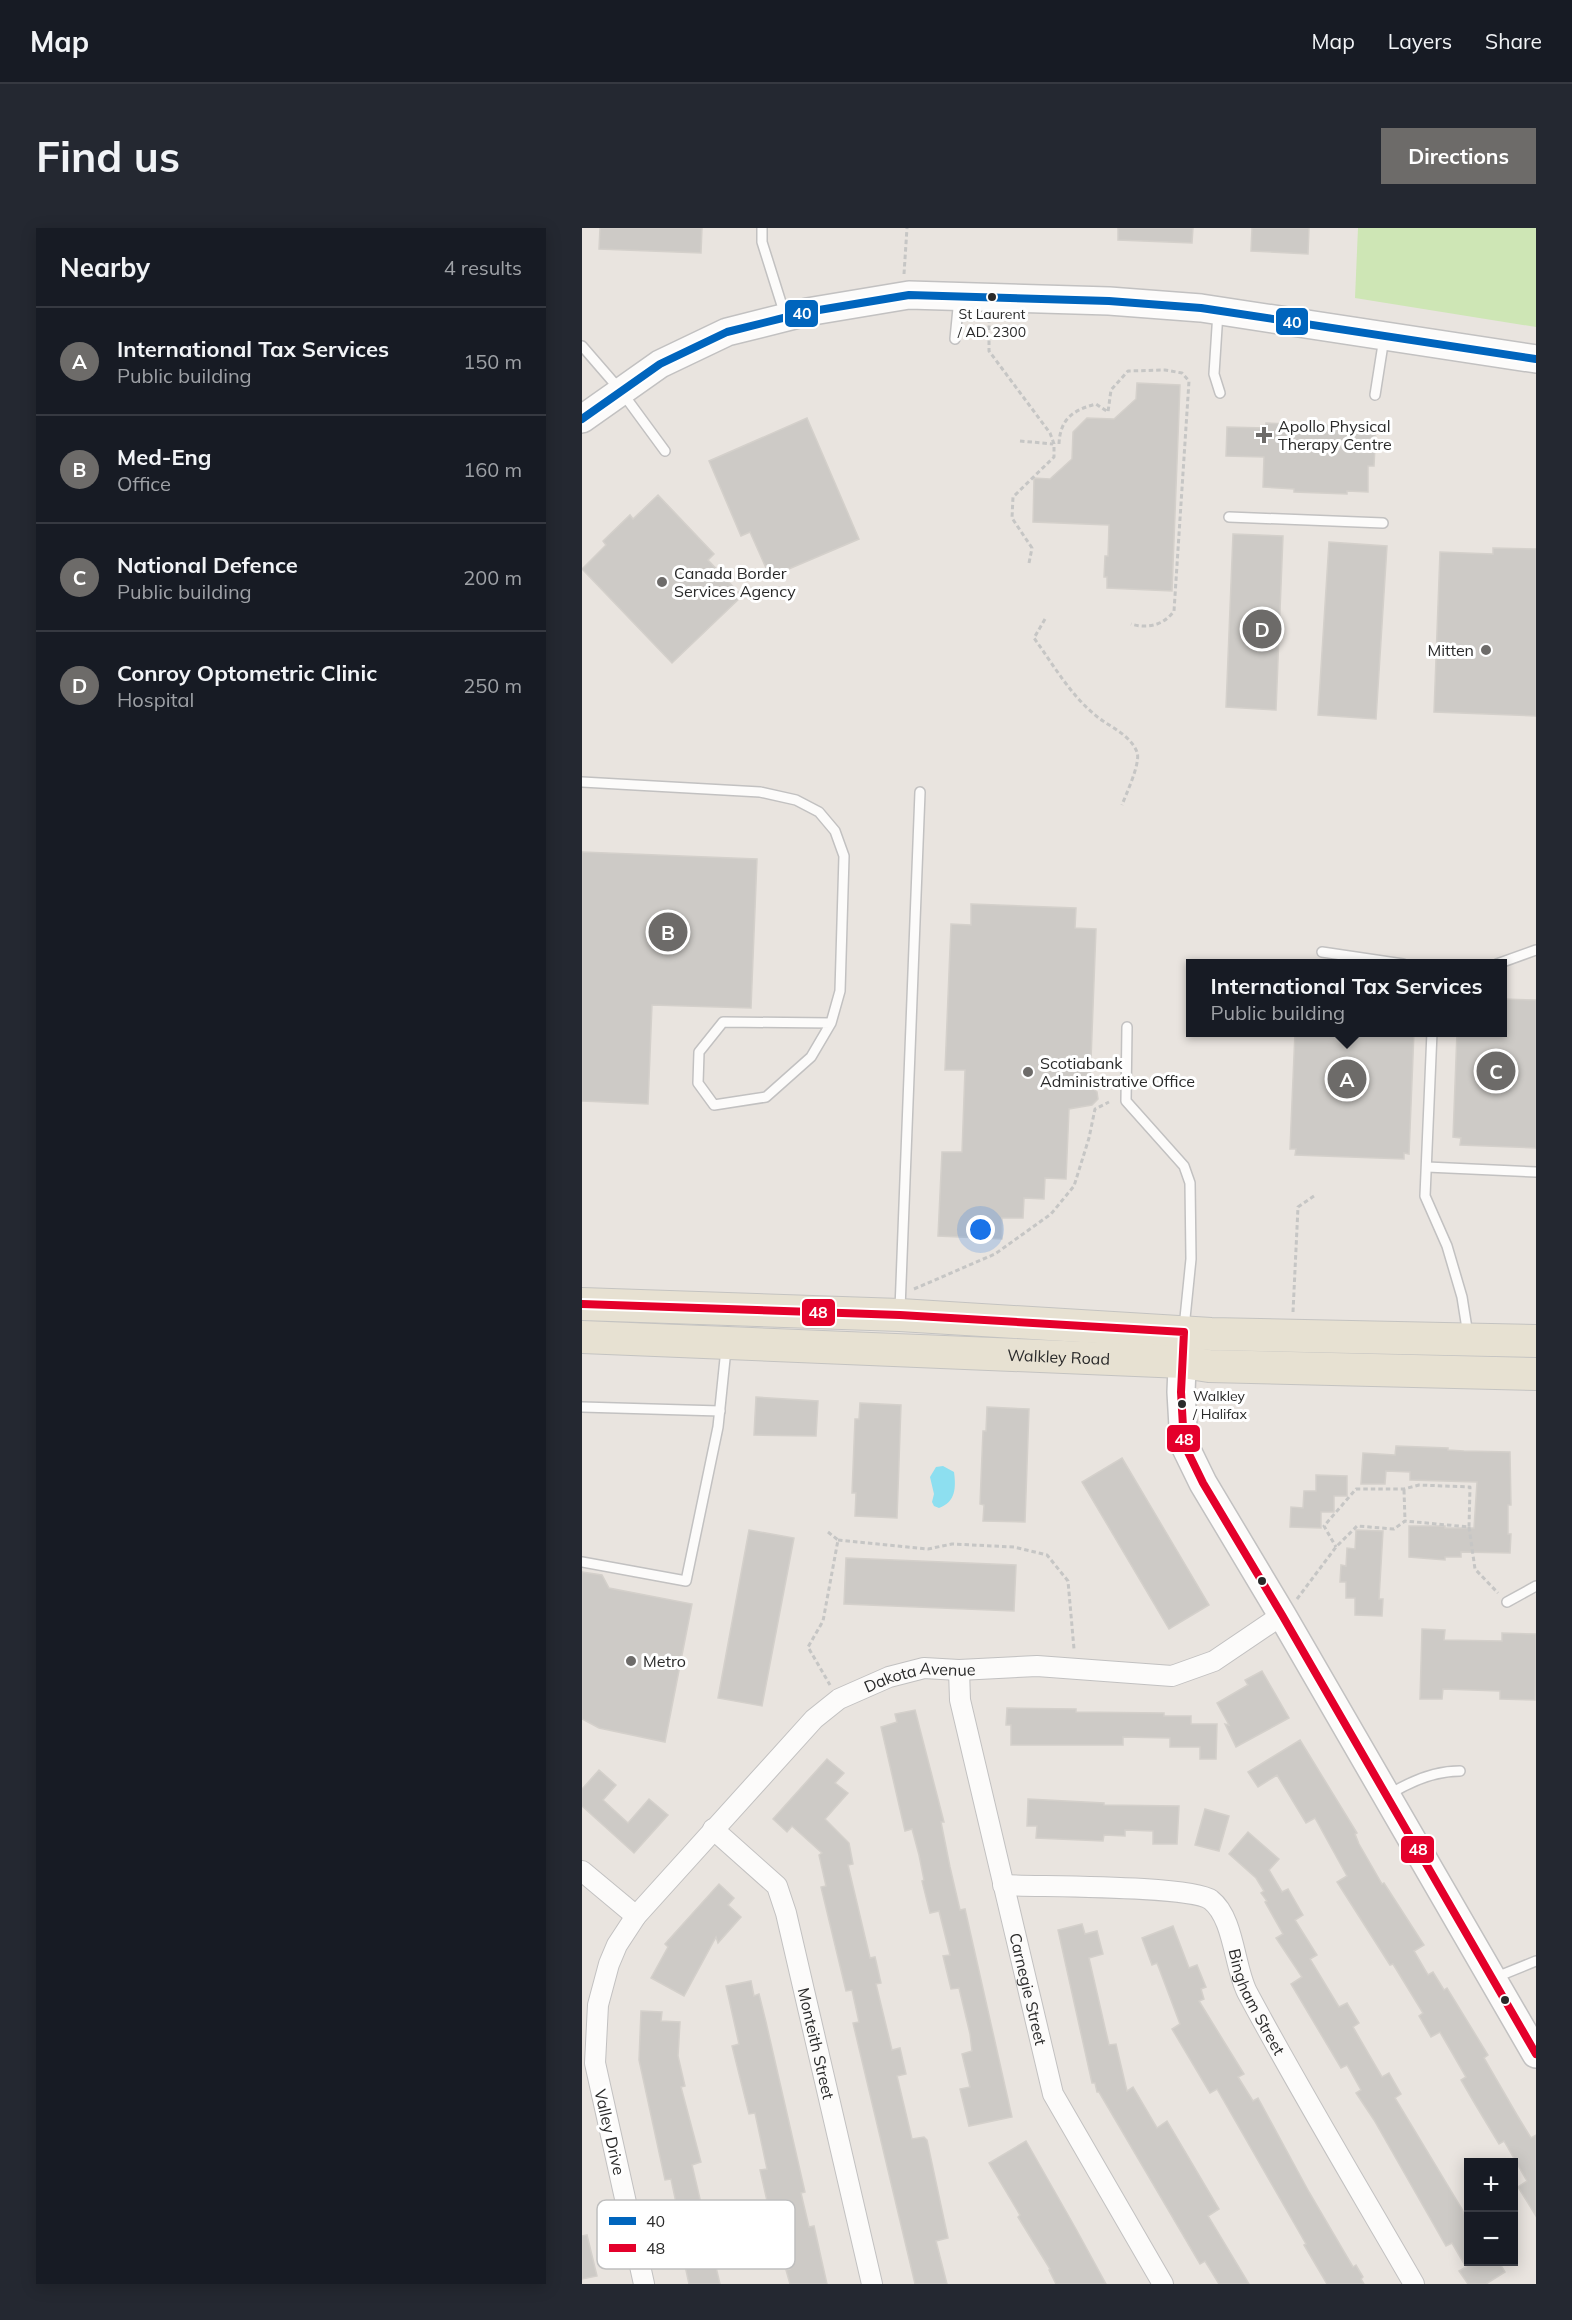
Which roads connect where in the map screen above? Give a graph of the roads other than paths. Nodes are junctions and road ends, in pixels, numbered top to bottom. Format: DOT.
graph roads {
  1 [pos="762,228"];
  2 [pos="960,296"];
  3 [pos="1219,310"];
  4 [pos="785,317"];
  5 [pos="1385,336"];
  6 [pos="955,339"];
  7 [pos="582,346"];
  8 [pos="1536,359"];
  9 [pos="621,391"];
  10 [pos="1220,393"];
  11 [pos="1375,395"];
  12 [pos="586,413"];
  13 [pos="665,451"];
  14 [pos="1229,518"];
  15 [pos="1383,523"];
  16 [pos="582,782"];
  17 [pos="920,792"];
  18 [pos="1536,950"];
  19 [pos="1322,952"];
  20 [pos="1374,959"];
  21 [pos="1507,960"];
  22 [pos="831,1023"];
  23 [pos="1127,1027"];
  24 [pos="1432,1037"];
  25 [pos="1427,1167"];
  26 [pos="1536,1172"];
  27 [pos="901,1303"];
  28 [pos="582,1304"];
  29 [pos="716,1308"];
  30 [pos="582,1337"];
  31 [pos="1468,1339"];
  32 [pos="1536,1341"];
  33 [pos="721,1343"];
  34 [pos="1183,1347"];
  35 [pos="1468,1371"];
  36 [pos="1536,1374"];
  37 [pos="582,1407"];
  38 [pos="720,1411"];
  39 [pos="582,1562"];
  40 [pos="1536,1586"];
  41 [pos="1507,1602"];
  42 [pos="1289,1608"];
  43 [pos="959,1670"];
  44 [pos="1460,1772"];
  45 [pos="1386,1796"];
  46 [pos="713,1829"];
  47 [pos="582,1871"];
  48 [pos="1003,1886"];
  49 [pos="636,1916"];
  50 [pos="1536,1961"];
  51 [pos="1492,1978"];
  52 [pos="1536,2054"];
  53 [pos="625,2200"];
  54 [pos="641,2269"];
  55 [pos="644,2284"];
  56 [pos="872,2284"];
  57 [pos="1163,2284"];
  58 [pos="1414,2284"];
  1 -- 4 [label="lane"];
  2 -- 3 [label="street"];
  2 -- 4 [label="street"];
  2 -- 6 [label="lane"];
  3 -- 5 [label="street"];
  3 -- 10 [label="lane"];
  4 -- 9 [label="street"];
  5 -- 8 [label="street"];
  5 -- 11 [label="lane"];
  7 -- 9 [label="lane"];
  9 -- 12 [label="street"];
  9 -- 13 [label="lane"];
  14 -- 15 [label="lane"];
  16 -- 22 [label="lane"];
  17 -- 27 [label="lane"];
  18 -- 21 [label="lane"];
  19 -- 20 [label="lane"];
  22 -- 22 [label="lane"];
  23 -- 34 [label="lane"];
  24 -- 25 [label="lane"];
  25 -- 26 [label="lane"];
  25 -- 31 [label="lane"];
  27 -- 29 [label="main road, Walkley Road"];
  27 -- 34 [label="main road, Walkley Road"];
  28 -- 29 [label="main road, Walkley Road"];
  29 -- 33 [label="main road"];
  30 -- 33 [label="main road, Walkley Road"];
  31 -- 32 [label="main road, Walkley Road"];
  31 -- 34 [label="main road, Walkley Road"];
  31 -- 35 [label="main road"];
  33 -- 34 [label="main road, Walkley Road"];
  33 -- 38 [label="lane"];
  34 -- 35 [label="main road, Walkley Road"];
  34 -- 42 [label="street"];
  35 -- 36 [label="main road, Walkley Road"];
  37 -- 38 [label="lane"];
  38 -- 39 [label="lane"];
  40 -- 41 [label="lane"];
  42 -- 43 [label="street, Dakota Avenue"];
  42 -- 45 [label="street"];
  43 -- 46 [label="street, Dakota Avenue"];
  43 -- 48 [label="street, Carnegie Street"];
  44 -- 45 [label="lane"];
  45 -- 51 [label="street"];
  46 -- 49 [label="street, Dakota Avenue"];
  46 -- 56 [label="street, Monteith Street"];
  47 -- 49 [label="street"];
  48 -- 57 [label="street, Carnegie Street"];
  48 -- 58 [label="street, Bingham Street"];
  49 -- 53 [label="street, Valley Drive"];
  50 -- 51 [label="lane"];
  51 -- 52 [label="street"];
  54 -- 55 [label="street, Valley Drive"];
}
